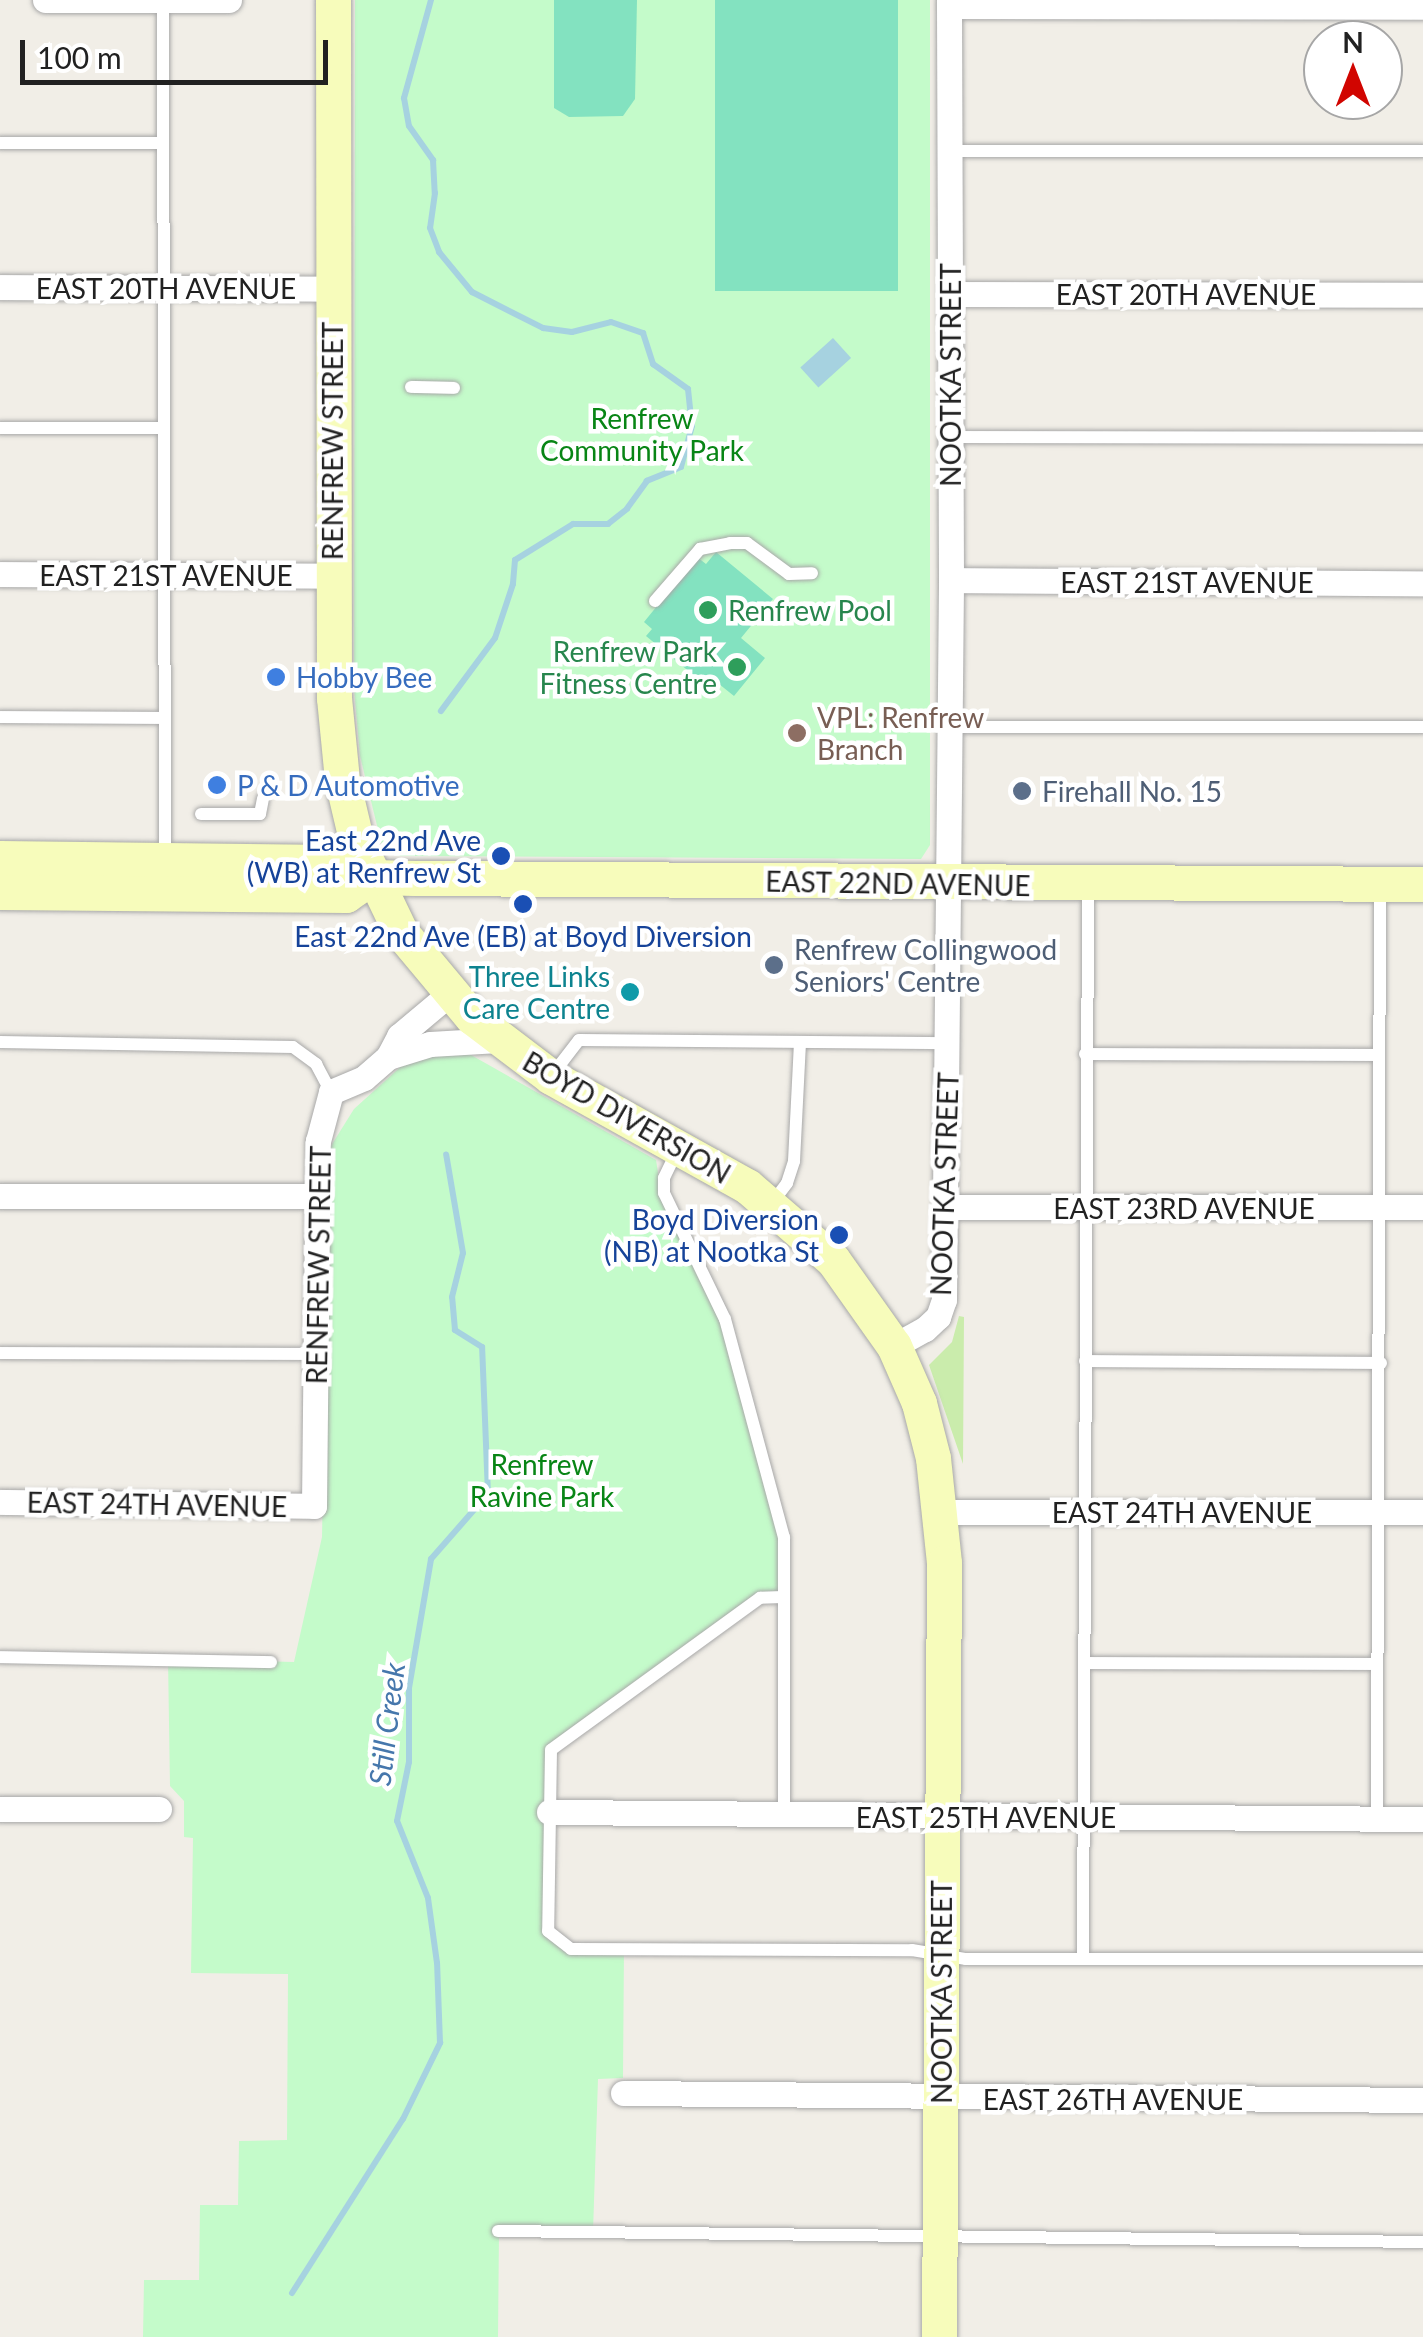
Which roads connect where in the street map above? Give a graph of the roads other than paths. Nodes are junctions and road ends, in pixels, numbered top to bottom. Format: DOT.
graph roads {
  1 [pos="45,0"];
  2 [pos="163,0"];
  3 [pos="229,0"];
  4 [pos="333,0"];
  5 [pos="948,3"];
  6 [pos="1423,7"];
  7 [pos="0,143"];
  8 [pos="162,143"];
  9 [pos="1423,150"];
  10 [pos="948,151"];
  11 [pos="0,287"];
  12 [pos="162,288"];
  13 [pos="332,289"];
  14 [pos="950,294"];
  15 [pos="1423,295"];
  16 [pos="411,387"];
  17 [pos="454,388"];
  18 [pos="0,428"];
  19 [pos="162,428"];
  20 [pos="950,437"];
  21 [pos="1423,438"];
  22 [pos="812,573"];
  23 [pos="0,574"];
  24 [pos="164,576"];
  25 [pos="332,576"];
  26 [pos="951,580"];
  27 [pos="1423,583"];
  28 [pos="655,601"];
  29 [pos="0,717"];
  30 [pos="165,718"];
  31 [pos="949,726"];
  32 [pos="1423,727"];
  33 [pos="263,798"];
  34 [pos="201,814"];
  35 [pos="0,858"];
  36 [pos="165,859"];
  37 [pos="372,877"];
  38 [pos="948,883"];
  39 [pos="1380,884"];
  40 [pos="1423,884"];
  41 [pos="1088,885"];
  42 [pos="0,892"];
  43 [pos="449,994"];
  44 [pos="498,1040"];
  45 [pos="0,1042"];
  46 [pos="800,1042"];
  47 [pos="947,1043"];
  48 [pos="1085,1054"];
  49 [pos="1378,1055"];
  50 [pos="388,1058"];
  51 [pos="550,1077"];
  52 [pos="331,1092"];
  53 [pos="679,1147"];
  54 [pos="0,1196"];
  55 [pos="318,1196"];
  56 [pos="772,1204"];
  57 [pos="946,1207"];
  58 [pos="1382,1207"];
  59 [pos="1423,1207"];
  60 [pos="1084,1208"];
  61 [pos="894,1346"];
  62 [pos="0,1353"];
  63 [pos="316,1354"];
  64 [pos="1085,1361"];
  65 [pos="1381,1363"];
  66 [pos="0,1502"];
  67 [pos="314,1506"];
  68 [pos="941,1512"];
  69 [pos="1084,1512"];
  70 [pos="1380,1512"];
  71 [pos="1423,1512"];
  72 [pos="783,1597"];
  73 [pos="0,1657"];
  74 [pos="271,1662"];
  75 [pos="1086,1664"];
  76 [pos="1377,1664"];
  77 [pos="0,1809"];
  78 [pos="159,1809"];
  79 [pos="549,1812"];
  80 [pos="784,1816"];
  81 [pos="941,1817"];
  82 [pos="1084,1818"];
  83 [pos="1376,1819"];
  84 [pos="1423,1819"];
  85 [pos="941,1955"];
  86 [pos="1083,1956"];
  87 [pos="1423,1959"];
  88 [pos="622,2093"];
  89 [pos="941,2099"];
  90 [pos="1423,2100"];
  91 [pos="498,2232"];
  92 [pos="939,2238"];
  93 [pos="1423,2242"];
  94 [pos="938,2337"];
  1 -- 2 [label="street"];
  2 -- 3 [label="street"];
  2 -- 8 [label="lane"];
  4 -- 13 [label="street, RENFREW STREET"];
  5 -- 6 [label="street"];
  5 -- 10 [label="street, NOOTKA STREET"];
  7 -- 8 [label="lane"];
  8 -- 12 [label="lane"];
  9 -- 10 [label="lane"];
  10 -- 14 [label="street, NOOTKA STREET"];
  11 -- 12 [label="street, EAST 20TH AVENUE"];
  12 -- 13 [label="street, EAST 20TH AVENUE"];
  12 -- 19 [label="lane"];
  13 -- 25 [label="street, RENFREW STREET"];
  14 -- 15 [label="street, EAST 20TH AVENUE"];
  14 -- 20 [label="street, NOOTKA STREET"];
  16 -- 17 [label="lane"];
  18 -- 19 [label="lane"];
  19 -- 24 [label="lane"];
  20 -- 21 [label="lane"];
  20 -- 26 [label="street, NOOTKA STREET"];
  22 -- 28 [label="lane"];
  23 -- 24 [label="street, EAST 21ST AVENUE"];
  24 -- 25 [label="street, EAST 21ST AVENUE"];
  24 -- 30 [label="lane"];
  25 -- 37 [label="street, RENFREW STREET"];
  26 -- 27 [label="street, EAST 21ST AVENUE"];
  26 -- 31 [label="street, NOOTKA STREET"];
  29 -- 30 [label="lane"];
  30 -- 36 [label="lane"];
  31 -- 32 [label="lane"];
  31 -- 38 [label="street, NOOTKA STREET"];
  33 -- 34 [label="lane"];
  35 -- 36 [label="street, EAST 22ND AVENUE"];
  36 -- 37 [label="street, EAST 22ND AVENUE"];
  37 -- 38 [label="street, EAST 22ND AVENUE"];
  37 -- 42 [label="street, EAST 22ND AVENUE"];
  37 -- 43 [label="street, BOYD DIVERSION"];
  38 -- 41 [label="street, EAST 22ND AVENUE"];
  38 -- 47 [label="street, NOOTKA STREET"];
  39 -- 40 [label="street, EAST 22ND AVENUE"];
  39 -- 41 [label="street, EAST 22ND AVENUE"];
  39 -- 49 [label="lane"];
  41 -- 48 [label="lane"];
  43 -- 44 [label="street, BOYD DIVERSION"];
  43 -- 50 [label="street"];
  44 -- 50 [label="street"];
  44 -- 51 [label="street, BOYD DIVERSION"];
  45 -- 52 [label="lane"];
  46 -- 47 [label="lane"];
  46 -- 51 [label="lane"];
  46 -- 56 [label="lane"];
  47 -- 57 [label="street, NOOTKA STREET"];
  48 -- 49 [label="lane"];
  48 -- 60 [label="lane"];
  49 -- 58 [label="lane"];
  50 -- 52 [label="street"];
  51 -- 53 [label="street, BOYD DIVERSION"];
  52 -- 55 [label="street, RENFREW STREET"];
  53 -- 56 [label="street, BOYD DIVERSION"];
  53 -- 72 [label="lane"];
  54 -- 55 [label="street"];
  55 -- 63 [label="street, RENFREW STREET"];
  56 -- 61 [label="street, BOYD DIVERSION"];
  57 -- 60 [label="street, EAST 23RD AVENUE"];
  57 -- 61 [label="street, NOOTKA STREET"];
  58 -- 59 [label="street, EAST 23RD AVENUE"];
  58 -- 60 [label="street, EAST 23RD AVENUE"];
  58 -- 65 [label="lane"];
  60 -- 64 [label="lane"];
  61 -- 68 [label="street, NOOTKA STREET"];
  62 -- 63 [label="lane"];
  63 -- 67 [label="street, RENFREW STREET"];
  64 -- 65 [label="lane"];
  64 -- 69 [label="lane"];
  65 -- 70 [label="lane"];
  66 -- 67 [label="street, EAST 24TH AVENUE"];
  68 -- 69 [label="street, EAST 24TH AVENUE"];
  68 -- 81 [label="street, NOOTKA STREET"];
  69 -- 70 [label="street, EAST 24TH AVENUE"];
  69 -- 75 [label="lane"];
  70 -- 71 [label="street, EAST 24TH AVENUE"];
  70 -- 76 [label="lane"];
  72 -- 79 [label="lane"];
  72 -- 80 [label="lane"];
  73 -- 74 [label="lane"];
  75 -- 76 [label="lane"];
  75 -- 82 [label="lane"];
  76 -- 83 [label="lane"];
  77 -- 78 [label="street"];
  79 -- 80 [label="street, EAST 25TH AVENUE"];
  79 -- 85 [label="lane"];
  80 -- 81 [label="street, EAST 25TH AVENUE"];
  81 -- 82 [label="street, EAST 25TH AVENUE"];
  81 -- 85 [label="street, NOOTKA STREET"];
  82 -- 83 [label="street, EAST 25TH AVENUE"];
  82 -- 86 [label="lane"];
  83 -- 84 [label="street, EAST 25TH AVENUE"];
  85 -- 86 [label="lane"];
  85 -- 89 [label="street, NOOTKA STREET"];
  86 -- 87 [label="lane"];
  88 -- 89 [label="street, EAST 26TH AVENUE"];
  89 -- 90 [label="street, EAST 26TH AVENUE"];
  89 -- 92 [label="street, NOOTKA STREET"];
  91 -- 92 [label="lane"];
  92 -- 93 [label="lane"];
  92 -- 94 [label="street, NOOTKA STREET"];
}
